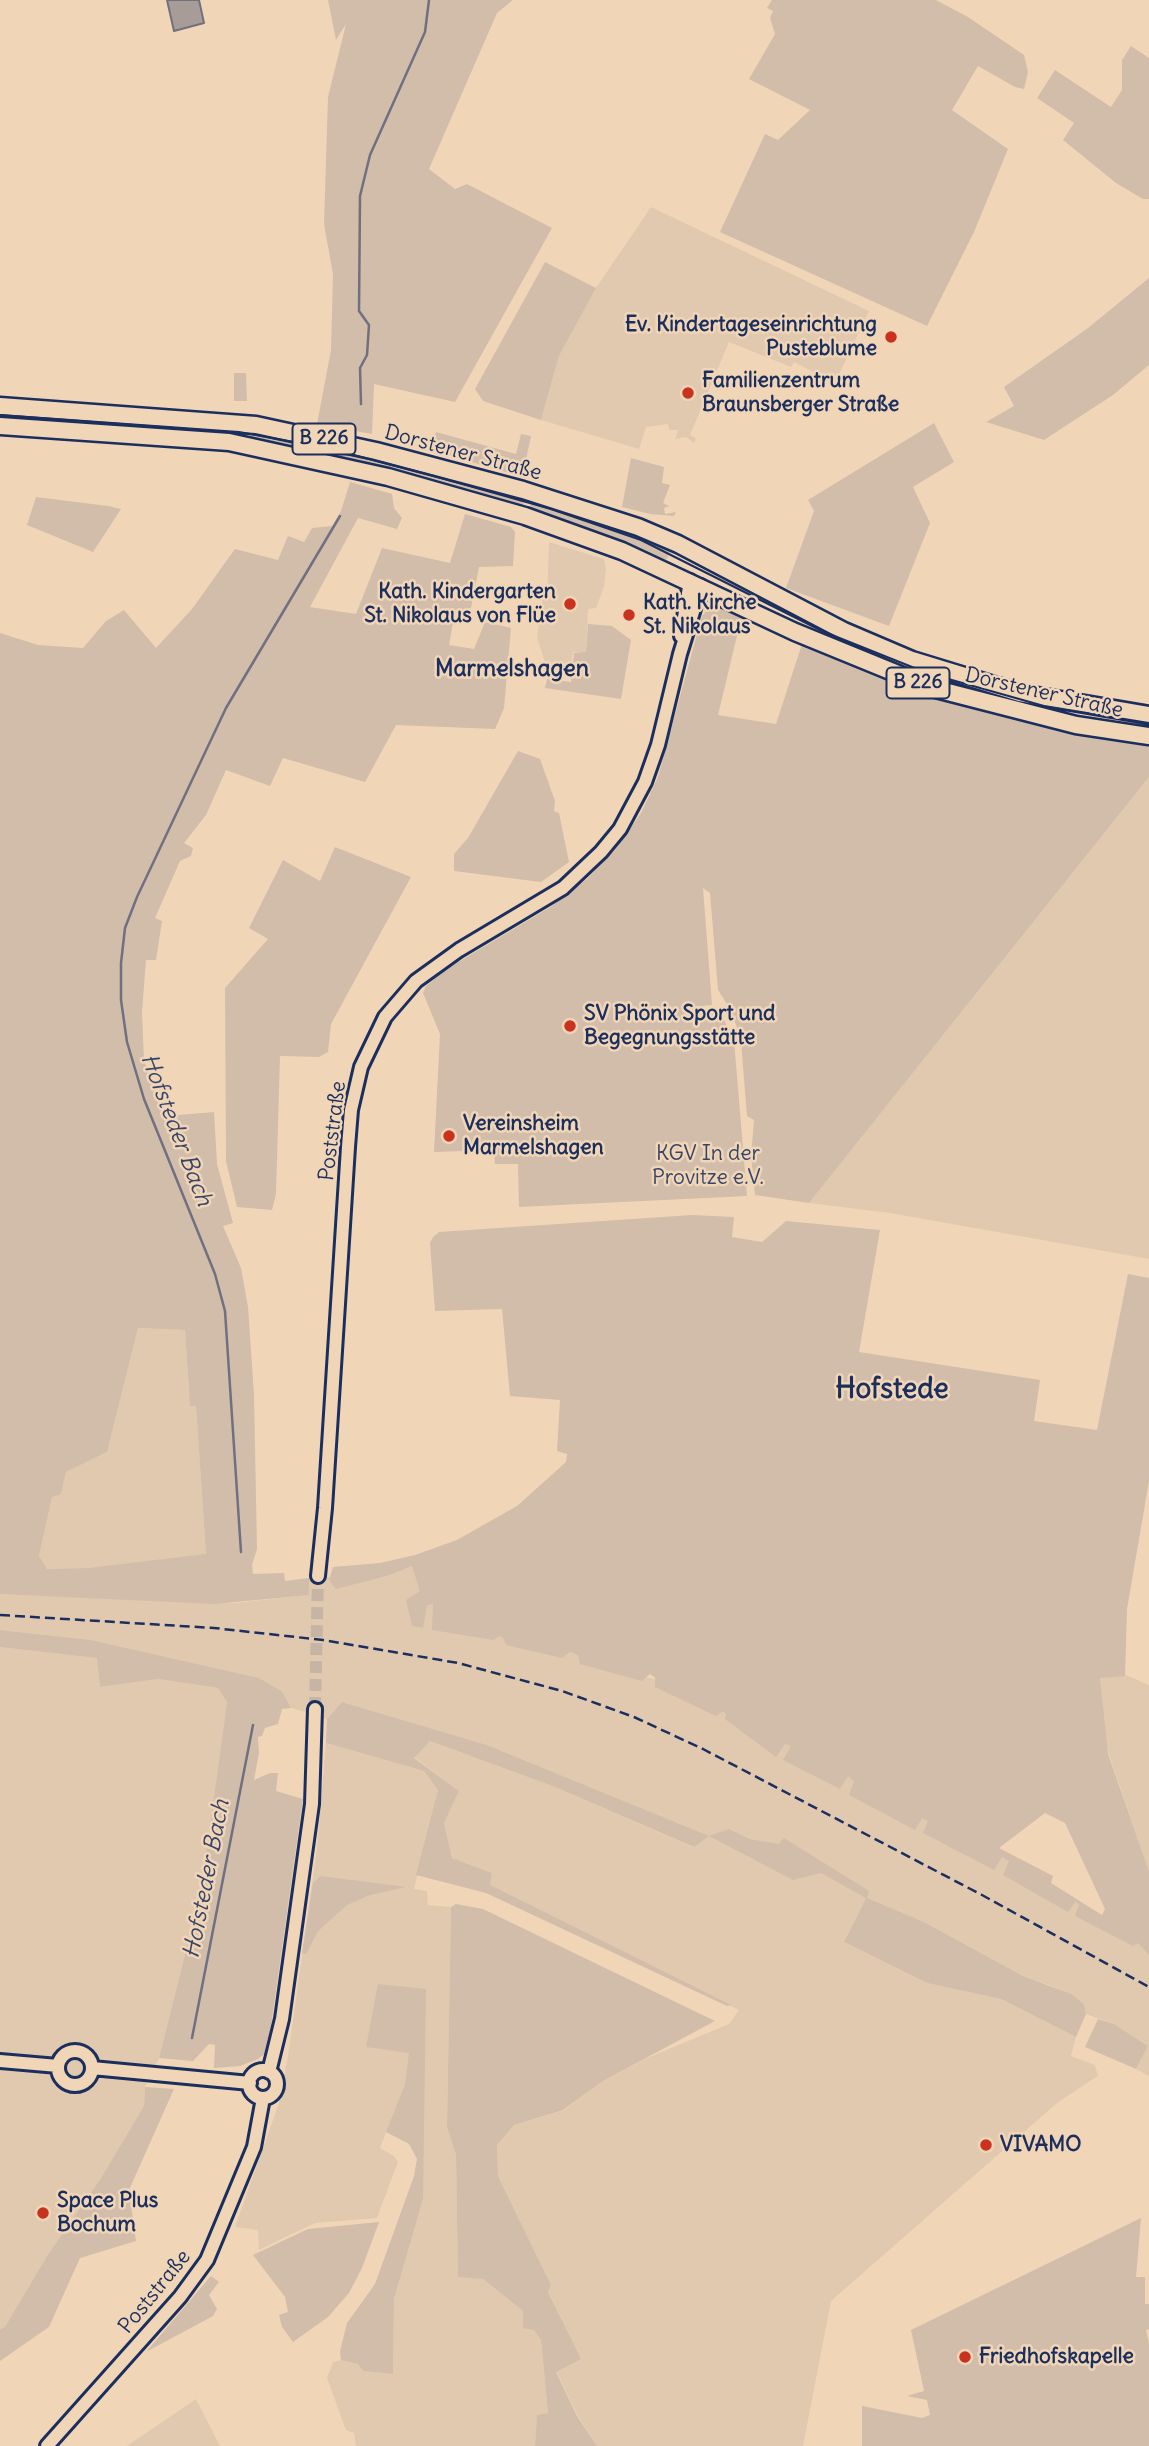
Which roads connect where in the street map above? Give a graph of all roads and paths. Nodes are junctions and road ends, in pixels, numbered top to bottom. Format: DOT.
graph roads {
  1 [pos="0,406"];
  2 [pos="0,426"];
  3 [pos="703,556"];
  4 [pos="696,584"];
  5 [pos="1149,715"];
  6 [pos="1149,736"];
  7 [pos="318,1576"];
  8 [pos="315,1709"];
  9 [pos="0,2061"];
  10 [pos="58,2066"];
  11 [pos="92,2068"];
  12 [pos="269,2072"];
  13 [pos="250,2083"];
  14 [pos="263,2098"];
  15 [pos="47,2446"];
  1 -- 3 [label="main road, Dorstener Straße / B 226"];
  2 -- 4 [label="main road, Dorstener Straße / B 226"];
  3 -- 4 [label="main road"];
  3 -- 5 [label="main road, Dorstener Straße / B 226"];
  4 -- 6 [label="main road, Dorstener Straße / B 226"];
  4 -- 7 [label="street, Poststraße"];
  8 -- 12 [label="street"];
  9 -- 10 [label="street"];
  10 -- 11 [label="street"];
  10 -- 11 [label="street"];
  11 -- 13 [label="street"];
  12 -- 13 [label="street"];
  12 -- 14 [label="street"];
  13 -- 14 [label="street"];
  14 -- 15 [label="street, Poststraße"];
}
